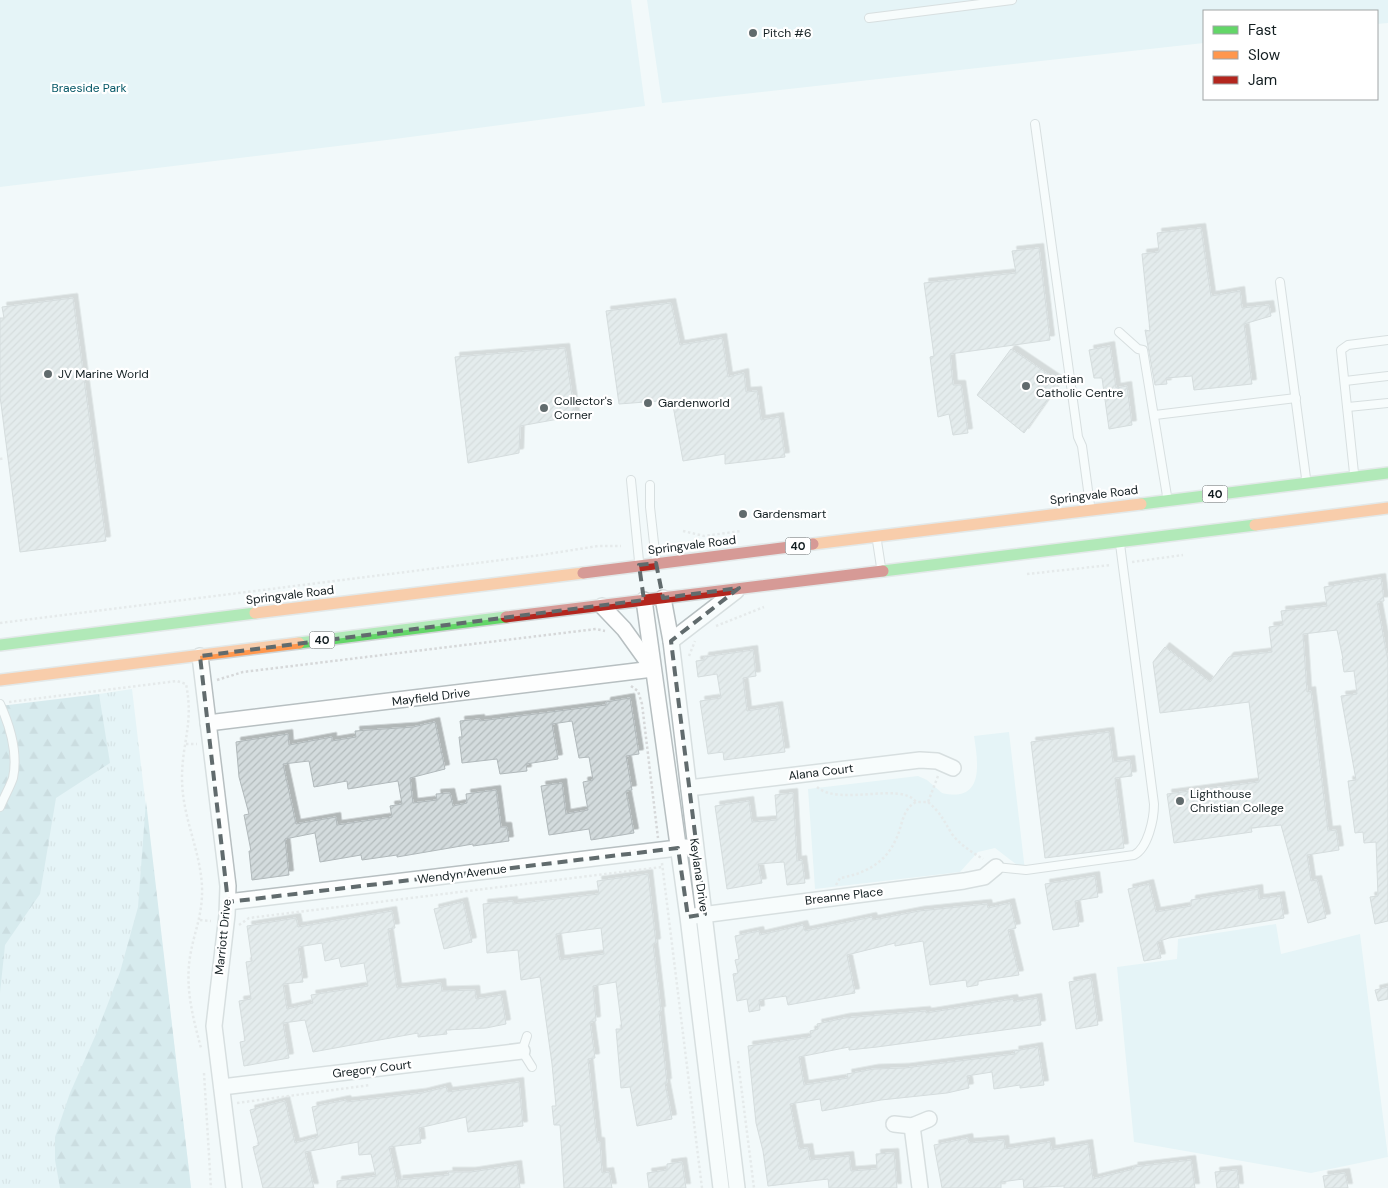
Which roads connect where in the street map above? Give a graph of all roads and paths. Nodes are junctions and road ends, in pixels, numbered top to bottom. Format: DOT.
graph roads {
  1 [pos="1012,0"];
  2 [pos="870,18"];
  3 [pos="1035,124"];
  4 [pos="1280,282"];
  5 [pos="1119,332"];
  6 [pos="1388,340"];
  7 [pos="1388,376"];
  8 [pos="1345,381"];
  9 [pos="1296,398"];
  10 [pos="1388,403"];
  11 [pos="1348,407"];
  12 [pos="1155,415"];
  13 [pos="0,458"];
  14 [pos="5,458"];
  15 [pos="1388,473"];
  16 [pos="1354,477"];
  17 [pos="631,480"];
  18 [pos="1307,482"];
  19 [pos="650,485"];
  20 [pos="1168,500"];
  21 [pos="1388,508"];
  22 [pos="1091,510"];
  23 [pos="683,531"];
  24 [pos="742,531"];
  25 [pos="877,536"];
  26 [pos="1120,542"];
  27 [pos="621,546"];
  28 [pos="657,567"];
  29 [pos="881,571"];
  30 [pos="641,575"];
  31 [pos="739,588"];
  32 [pos="662,593"];
  33 [pos="644,600"];
  34 [pos="602,606"];
  35 [pos="763,607"];
  36 [pos="0,623"];
  37 [pos="710,629"];
  38 [pos="610,634"];
  39 [pos="671,641"];
  40 [pos="0,645"];
  41 [pos="200,656"];
  42 [pos="653,669"];
  43 [pos="0,680"];
  44 [pos="204,682"];
  45 [pos="186,684"];
  46 [pos="629,685"];
  47 [pos="0,704"];
  48 [pos="208,724"];
  49 [pos="211,743"];
  50 [pos="186,744"];
  51 [pos="948,766"];
  52 [pos="807,774"];
  53 [pos="689,788"];
  54 [pos="916,802"];
  55 [pos="928,802"];
  56 [pos="0,807"];
  57 [pos="695,846"];
  58 [pos="678,848"];
  59 [pos="660,850"];
  60 [pos="662,867"];
  61 [pos="996,868"];
  62 [pos="837,897"];
  63 [pos="228,902"];
  64 [pos="705,914"];
  65 [pos="688,917"];
  66 [pos="200,920"];
  67 [pos="226,923"];
  68 [pos="524,1043"];
  69 [pos="201,1051"];
  70 [pos="532,1067"];
  71 [pos="204,1069"];
  72 [pos="372,1085"];
  73 [pos="222,1087"];
  74 [pos="224,1106"];
  75 [pos="206,1109"];
  76 [pos="930,1119"];
  77 [pos="894,1124"];
  78 [pos="912,1126"];
  79 [pos="211,1188"];
  80 [pos="234,1188"];
  81 [pos="702,1188"];
  82 [pos="721,1188"];
  83 [pos="737,1188"];
  84 [pos="920,1188"];
  1 -- 2 [label="lane"];
  3 -- 22 [label="lane"];
  4 -- 9 [label="lane"];
  5 -- 12 [label="lane"];
  6 -- 8 [label="lane"];
  7 -- 8 [label="lane"];
  8 -- 11 [label="lane"];
  9 -- 12 [label="lane"];
  9 -- 18 [label="lane"];
  10 -- 11 [label="lane"];
  11 -- 16 [label="lane"];
  12 -- 20 [label="lane"];
  13 -- 14 [label="path"];
  15 -- 16 [label="highway, Springvale Road / 40"];
  16 -- 18 [label="highway, Springvale Road / 40"];
  17 -- 30 [label="lane"];
  18 -- 20 [label="highway, Springvale Road / 40"];
  19 -- 28 [label="lane"];
  20 -- 22 [label="highway, Springvale Road / 40"];
  21 -- 26 [label="highway, 40"];
  22 -- 25 [label="highway, Springvale Road / 40"];
  23 -- 24 [label="path"];
  25 -- 28 [label="highway, Springvale Road / 40"];
  25 -- 29 [label="lane"];
  26 -- 29 [label="highway, 40"];
  26 -- 61 [label="lane"];
  27 -- 36 [label="path"];
  28 -- 30 [label="highway, Springvale Road / 40"];
  29 -- 31 [label="highway, 40"];
  30 -- 33 [label="highway, Keylana Drive"];
  30 -- 40 [label="highway, Springvale Road / 40"];
  31 -- 32 [label="highway, 40"];
  31 -- 39 [label="street"];
  32 -- 33 [label="highway, 40"];
  32 -- 39 [label="street, Keylana Drive"];
  33 -- 34 [label="highway, 40"];
  33 -- 42 [label="street, Keylana Drive"];
  34 -- 41 [label="highway, 40"];
  34 -- 42 [label="street"];
  35 -- 37 [label="path"];
  38 -- 44 [label="path"];
  39 -- 53 [label="street, Keylana Drive"];
  41 -- 43 [label="highway, 40"];
  41 -- 44 [label="street, Marriott Drive"];
  42 -- 48 [label="street, Mayfield Drive"];
  42 -- 58 [label="street, Keylana Drive"];
  44 -- 45 [label="path"];
  44 -- 48 [label="street, Marriott Drive"];
  45 -- 47 [label="path"];
  45 -- 50 [label="path"];
  46 -- 59 [label="path"];
  47 -- 56 [label="lane"];
  48 -- 49 [label="street, Marriott Drive"];
  49 -- 50 [label="path"];
  49 -- 63 [label="street, Marriott Drive"];
  50 -- 66 [label="path"];
  51 -- 52 [label="street, Alana Court"];
  51 -- 55 [label="path"];
  52 -- 53 [label="street, Alana Court"];
  52 -- 54 [label="path"];
  53 -- 57 [label="street, Keylana Drive"];
  54 -- 55 [label="path"];
  54 -- 62 [label="path"];
  55 -- 61 [label="path"];
  57 -- 58 [label="street, Wendyn Avenue"];
  57 -- 64 [label="street, Keylana Drive"];
  58 -- 59 [label="street, Wendyn Avenue"];
  58 -- 65 [label="street, Keylana Drive"];
  59 -- 60 [label="path"];
  59 -- 63 [label="street, Wendyn Avenue"];
  60 -- 67 [label="path"];
  60 -- 81 [label="path"];
  61 -- 62 [label="street, Breanne Place"];
  62 -- 64 [label="street, Breanne Place"];
  63 -- 67 [label="street, Marriott Drive"];
  64 -- 65 [label="street, Breanne Place"];
  64 -- 83 [label="street, Keylana Drive"];
  65 -- 82 [label="street, Keylana Drive"];
  66 -- 67 [label="path"];
  66 -- 69 [label="path"];
  67 -- 73 [label="street, Marriott Drive"];
  68 -- 70 [label="lane"];
  68 -- 73 [label="street, Gregory Court"];
  71 -- 75 [label="path"];
  72 -- 74 [label="path"];
  73 -- 74 [label="street, Marriott Drive"];
  74 -- 75 [label="path"];
  74 -- 80 [label="street, Marriott Drive"];
  75 -- 79 [label="path"];
  76 -- 78 [label="street"];
  77 -- 78 [label="street"];
  78 -- 84 [label="street"];
}
